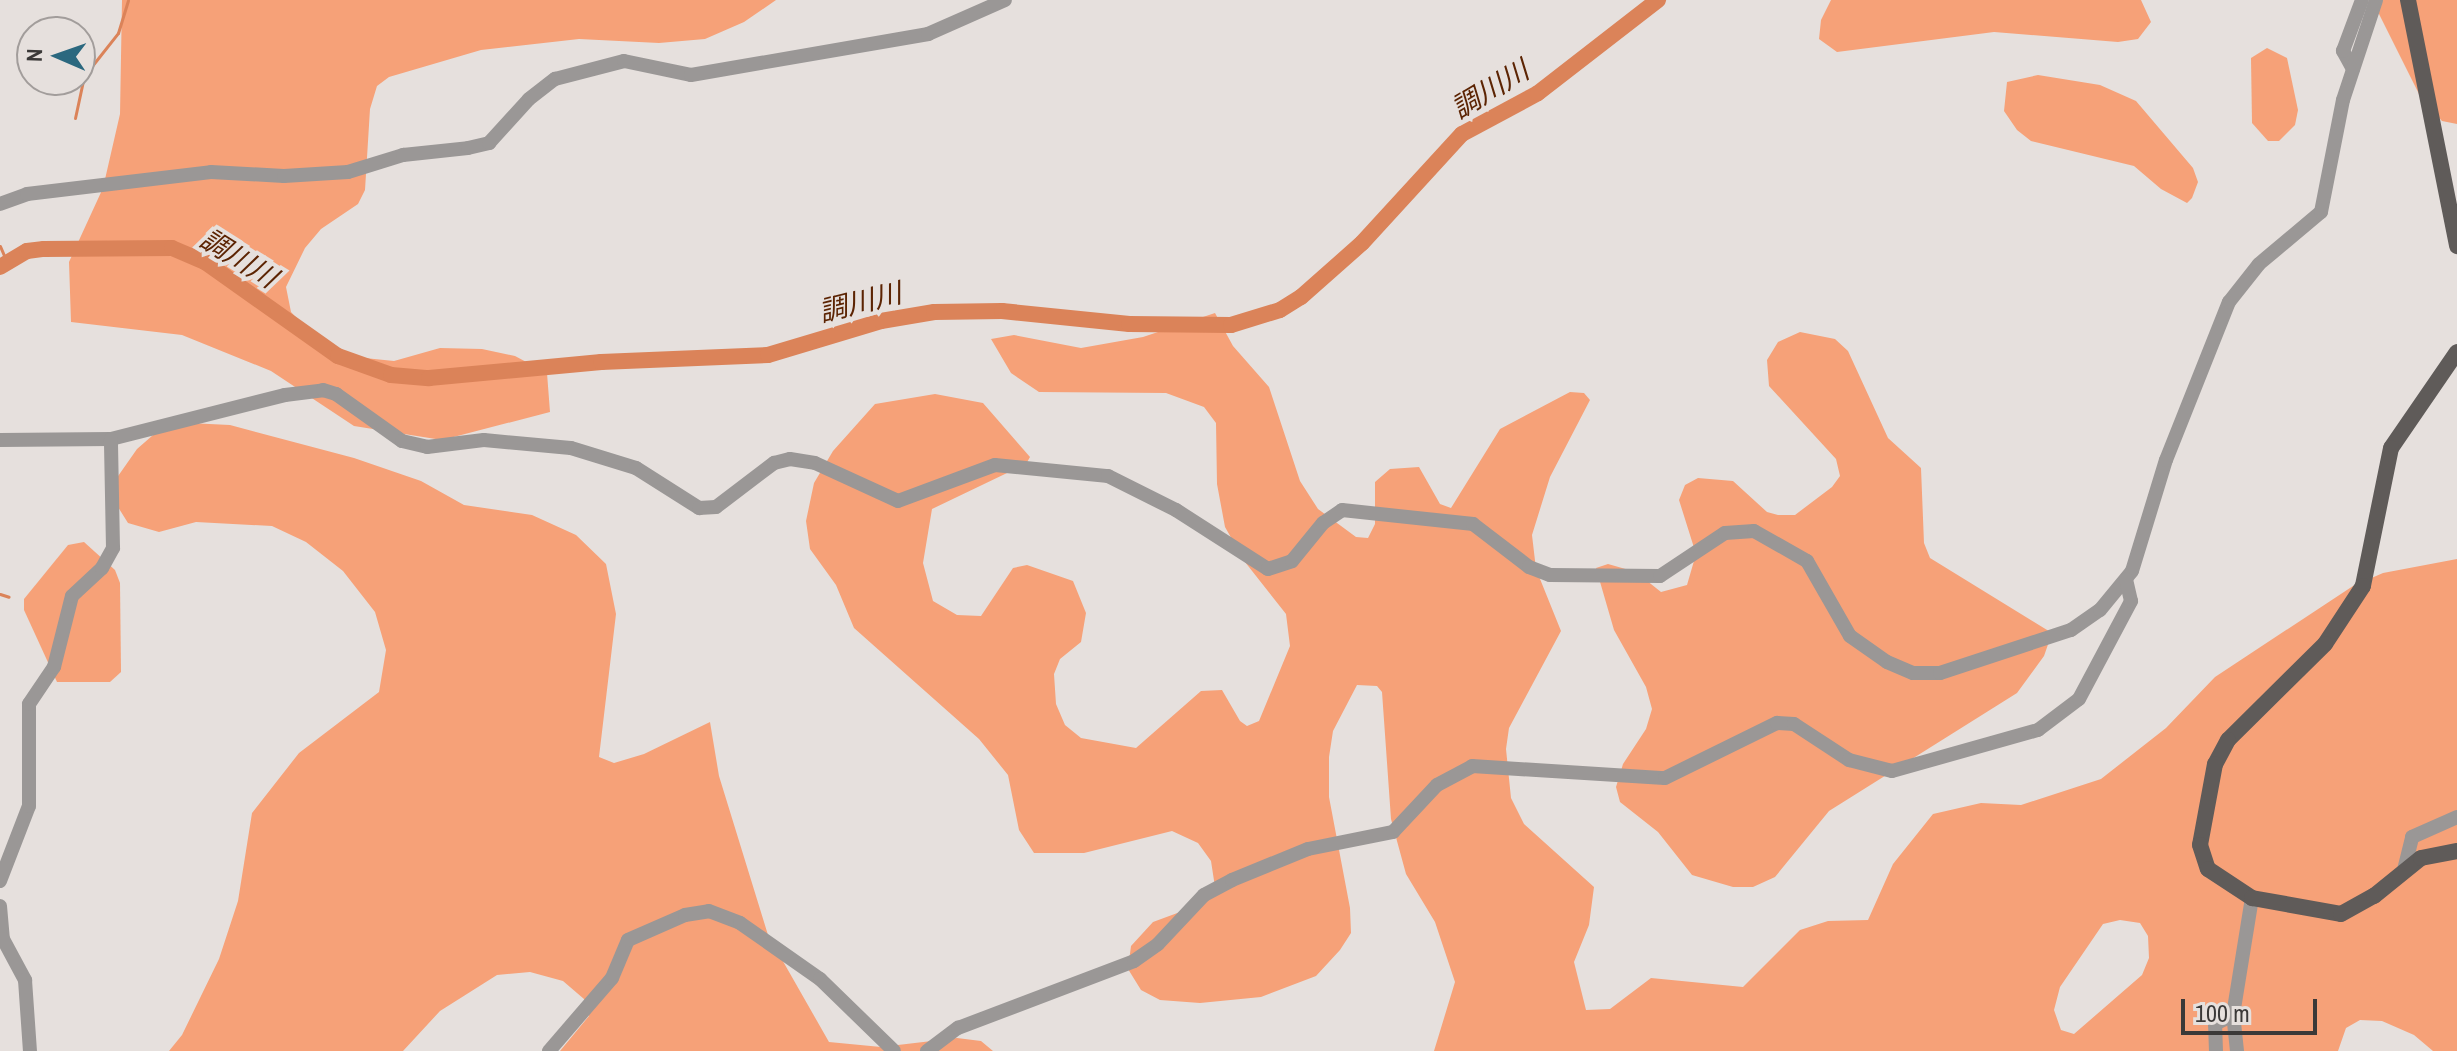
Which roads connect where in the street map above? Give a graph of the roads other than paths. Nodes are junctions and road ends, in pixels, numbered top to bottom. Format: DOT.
graph roads {
  1 [pos="1005,0"];
  2 [pos="2362,0"];
  3 [pos="2376,0"];
  4 [pos="2408,0"];
  5 [pos="2353,69"];
  6 [pos="0,204"];
  7 [pos="2457,246"];
  8 [pos="2457,352"];
  9 [pos="111,439"];
  10 [pos="0,440"];
  11 [pos="2126,580"];
  12 [pos="2457,817"];
  13 [pos="2457,851"];
  14 [pos="2404,870"];
  15 [pos="0,881"];
  16 [pos="2252,898"];
  17 [pos="0,906"];
  18 [pos="1,932"];
  19 [pos="2233,1015"];
  20 [pos="30,1051"];
  21 [pos="549,1051"];
  22 [pos="894,1051"];
  23 [pos="927,1051"];
  24 [pos="2216,1051"];
  25 [pos="2237,1051"];
  1 -- 6 [label="street"];
  2 -- 5 [label="street"];
  3 -- 5 [label="street"];
  4 -- 7 [label="main road"];
  5 -- 11 [label="street"];
  8 -- 16 [label="main road"];
  9 -- 10 [label="street"];
  9 -- 11 [label="street"];
  9 -- 15 [label="street"];
  11 -- 23 [label="street"];
  12 -- 14 [label="street"];
  13 -- 14 [label="main road"];
  14 -- 16 [label="main road"];
  16 -- 19 [label="street"];
  17 -- 18 [label="street"];
  18 -- 20 [label="street"];
  19 -- 24 [label="street"];
  19 -- 25 [label="street"];
  21 -- 22 [label="street"];
}
